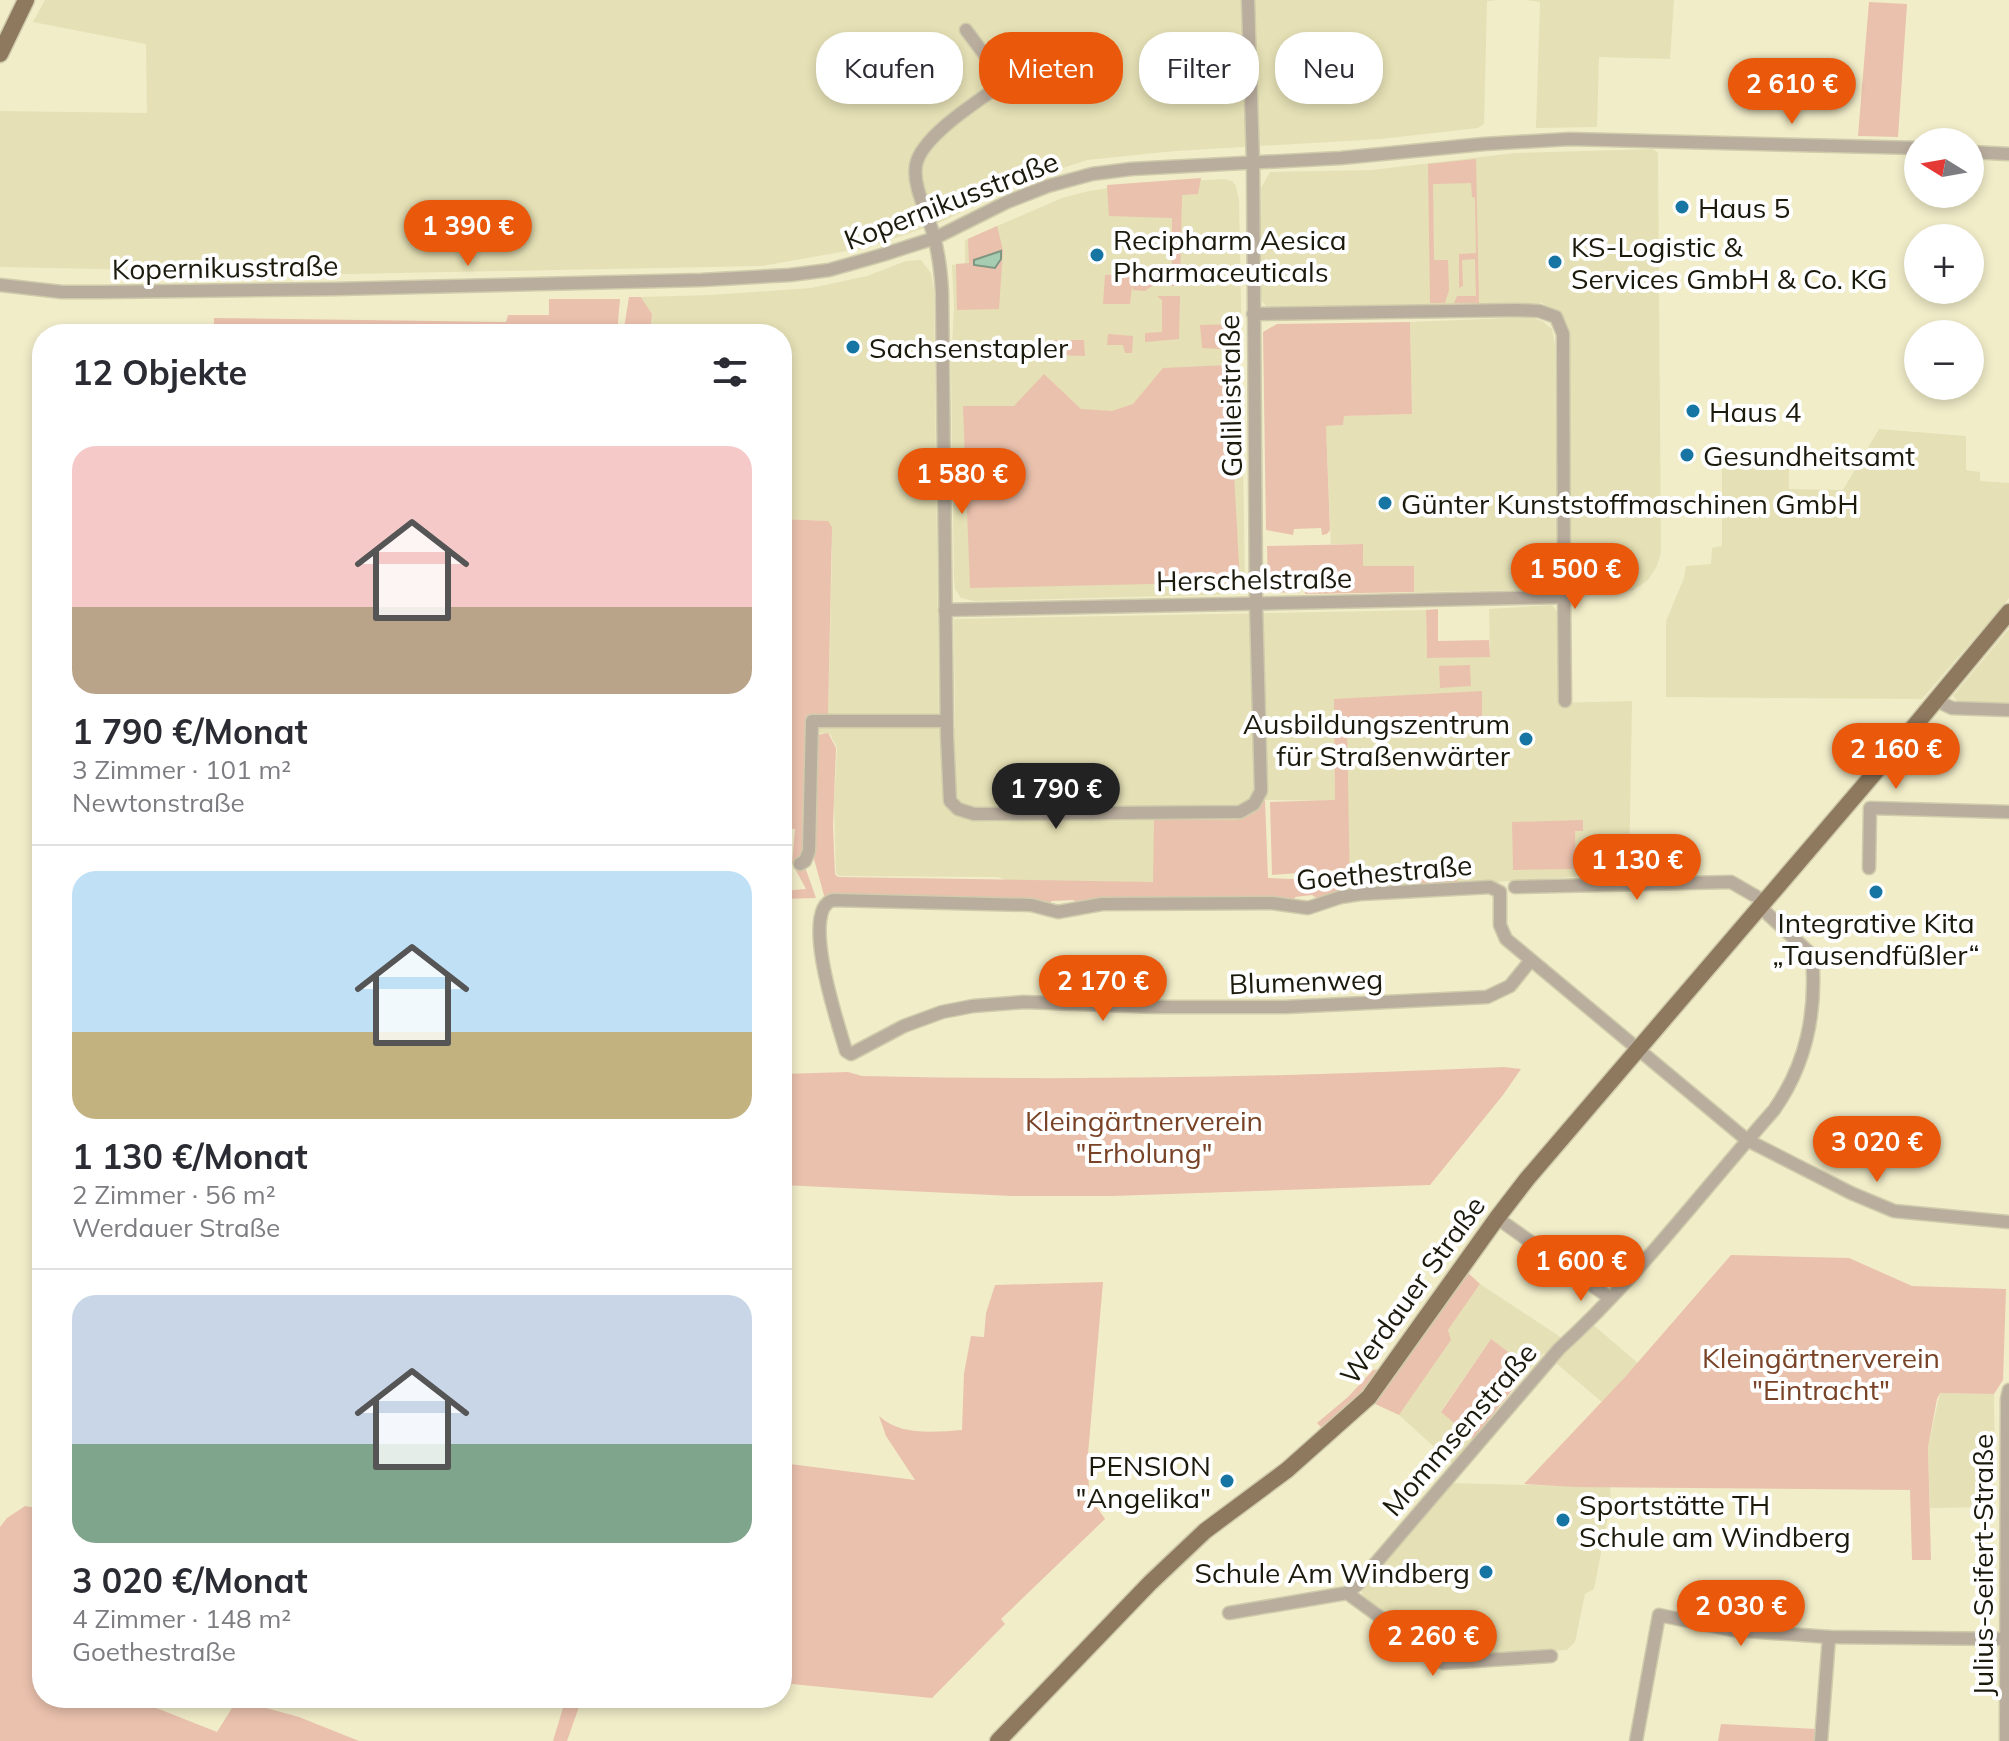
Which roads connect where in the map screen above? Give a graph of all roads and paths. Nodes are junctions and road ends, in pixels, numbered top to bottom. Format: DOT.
graph roads {
  1 [pos="26,0"];
  2 [pos="1248,0"];
  3 [pos="966,30"];
  4 [pos="0,54"];
  5 [pos="1904,148"];
  6 [pos="1984,153"];
  7 [pos="2009,154"];
  8 [pos="1253,162"];
  9 [pos="935,238"];
  10 [pos="0,285"];
  11 [pos="1253,314"];
  12 [pos="1564,597"];
  13 [pos="1256,603"];
  14 [pos="945,610"];
  15 [pos="2009,612"];
  16 [pos="1935,700"];
  17 [pos="1565,701"];
  18 [pos="2009,710"];
  19 [pos="946,721"];
  20 [pos="2009,812"];
  21 [pos="800,864"];
  22 [pos="1869,868"];
  23 [pos="1515,887"];
  24 [pos="825,903"];
  25 [pos="1761,904"];
  26 [pos="1531,960"];
  27 [pos="1638,1048"];
  28 [pos="1747,1140"];
  29 [pos="1497,1218"];
  30 [pos="2009,1222"];
  31 [pos="1610,1298"];
  32 [pos="2009,1390"];
  33 [pos="1347,1593"];
  34 [pos="1229,1613"];
  35 [pos="1829,1637"];
  36 [pos="2008,1639"];
  37 [pos="1551,1656"];
  38 [pos="998,1741"];
  39 [pos="1636,1741"];
  40 [pos="1821,1741"];
  41 [pos="2006,1741"];
  1 -- 4 [label="main road"];
  2 -- 8 [label="street, Galileistraße"];
  3 -- 9 [label="street"];
  5 -- 8 [label="street, Kopernikusstraße"];
  6 -- 7 [label="street"];
  8 -- 9 [label="street, Kopernikusstraße"];
  8 -- 11 [label="street, Galileistraße"];
  9 -- 10 [label="street, Kopernikusstraße"];
  9 -- 14 [label="street"];
  11 -- 12 [label="street"];
  11 -- 13 [label="street, Galileistraße"];
  12 -- 13 [label="street, Herschelstraße"];
  12 -- 17 [label="street"];
  13 -- 14 [label="street, Herschelstraße"];
  13 -- 19 [label="street, Galileistraße"];
  14 -- 19 [label="street"];
  15 -- 16 [label="main road, Werdauer Straße"];
  16 -- 18 [label="street"];
  16 -- 25 [label="main road, Werdauer Straße"];
  19 -- 21 [label="street"];
  20 -- 22 [label="street"];
  23 -- 25 [label="street"];
  24 -- 26 [label="street, Goethestraße"];
  24 -- 26 [label="street, Blumenweg"];
  25 -- 27 [label="main road, Werdauer Straße"];
  25 -- 28 [label="street, Mommsenstraße"];
  26 -- 27 [label="street, Goethestraße"];
  27 -- 28 [label="street, Goethestraße"];
  27 -- 29 [label="main road, Werdauer Straße"];
  28 -- 30 [label="street, Goethestraße"];
  28 -- 31 [label="street, Mommsenstraße"];
  29 -- 31 [label="street"];
  29 -- 38 [label="main road, Werdauer Straße"];
  31 -- 33 [label="street, Mommsenstraße"];
  32 -- 36 [label="street, Julius-Seifert-Straße"];
  33 -- 34 [label="street"];
  33 -- 37 [label="street"];
  35 -- 36 [label="street"];
  35 -- 39 [label="street"];
  35 -- 40 [label="street"];
  36 -- 41 [label="street, Julius-Seifert-Straße"];
}
